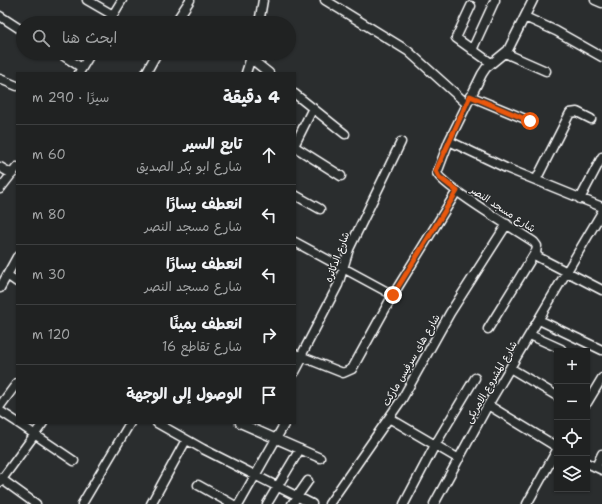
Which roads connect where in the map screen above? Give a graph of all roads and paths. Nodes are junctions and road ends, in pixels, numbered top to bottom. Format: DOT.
graph roads {
  1 [pos="87,0"];
  2 [pos="122,0"];
  3 [pos="190,0"];
  4 [pos="263,0"];
  5 [pos="325,0"];
  6 [pos="495,0"];
  7 [pos="533,0"];
  8 [pos="595,0"];
  9 [pos="602,3"];
  10 [pos="471,6"];
  11 [pos="113,15"];
  12 [pos="0,16"];
  13 [pos="180,16"];
  14 [pos="260,16"];
  15 [pos="525,18"];
  16 [pos="16,26"];
  17 [pos="472,50"];
  18 [pos="505,53"];
  19 [pos="602,57"];
  20 [pos="68,60"];
  21 [pos="87,60"];
  22 [pos="153,60"];
  23 [pos="250,60"];
  24 [pos="255,60"];
  25 [pos="491,63"];
  26 [pos="81,70"];
  27 [pos="546,71"];
  28 [pos="147,72"];
  29 [pos="246,72"];
  30 [pos="268,72"];
  31 [pos="0,79"];
  32 [pos="16,86"];
  33 [pos="296,95"];
  34 [pos="468,100"];
  35 [pos="313,108"];
  36 [pos="591,119"];
  37 [pos="530,121"];
  38 [pos="345,134"];
  39 [pos="449,141"];
  40 [pos="296,142"];
  41 [pos="401,142"];
  42 [pos="296,148"];
  43 [pos="602,157"];
  44 [pos="0,167"];
  45 [pos="16,168"];
  46 [pos="12,174"];
  47 [pos="341,176"];
  48 [pos="536,180"];
  49 [pos="0,189"];
  50 [pos="457,191"];
  51 [pos="296,196"];
  52 [pos="580,199"];
  53 [pos="602,207"];
  54 [pos="320,209"];
  55 [pos="602,212"];
  56 [pos="507,224"];
  57 [pos="296,243"];
  58 [pos="536,252"];
  59 [pos="16,259"];
  60 [pos="343,268"];
  61 [pos="567,272"];
  62 [pos="7,275"];
  63 [pos="16,281"];
  64 [pos="0,288"];
  65 [pos="602,290"];
  66 [pos="393,295"];
  67 [pos="539,320"];
  68 [pos="488,329"];
  69 [pos="530,335"];
  70 [pos="559,348"];
  71 [pos="602,350"];
  72 [pos="300,355"];
  73 [pos="510,368"];
  74 [pos="296,369"];
  75 [pos="475,378"];
  76 [pos="602,378"];
  77 [pos="16,384"];
  78 [pos="554,394"];
  79 [pos="590,398"];
  80 [pos="488,405"];
  81 [pos="0,406"];
  82 [pos="0,411"];
  83 [pos="390,418"];
  84 [pos="16,422"];
  85 [pos="19,424"];
  86 [pos="42,424"];
  87 [pos="129,424"];
  88 [pos="159,424"];
  89 [pos="242,424"];
  90 [pos="284,424"];
  91 [pos="34,434"];
  92 [pos="276,439"];
  93 [pos="186,440"];
  94 [pos="435,445"];
  95 [pos="554,445"];
  96 [pos="300,449"];
  97 [pos="602,454"];
  98 [pos="554,455"];
  99 [pos="320,458"];
  100 [pos="459,459"];
  101 [pos="74,461"];
  102 [pos="590,464"];
  103 [pos="599,469"];
  104 [pos="256,475"];
  105 [pos="1,480"];
  106 [pos="308,481"];
  107 [pos="198,485"];
  108 [pos="278,486"];
  109 [pos="298,497"];
  110 [pos="36,504"];
  111 [pos="82,504"];
  112 [pos="151,504"];
  113 [pos="232,504"];
  114 [pos="239,504"];
  115 [pos="267,504"];
  116 [pos="292,504"];
  117 [pos="312,504"];
  118 [pos="329,504"];
  119 [pos="404,504"];
  120 [pos="434,504"];
  121 [pos="527,504"];
  1 -- 11 [label="street"];
  2 -- 11 [label="street"];
  3 -- 13 [label="street"];
  4 -- 14 [label="street"];
  5 -- 34 [label="street"];
  6 -- 17 [label="street"];
  7 -- 15 [label="street, شارع مسجد النصر"];
  8 -- 9 [label="street"];
  10 -- 17 [label="street"];
  12 -- 16 [label="street"];
  15 -- 18 [label="street, شارع مسجد النصر"];
  15 -- 19 [label="street"];
  17 -- 25 [label="street"];
  18 -- 25 [label="street, شارع مسجد النصر"];
  18 -- 27 [label="street"];
  20 -- 26 [label="street"];
  21 -- 26 [label="street"];
  22 -- 28 [label="street"];
  23 -- 29 [label="street"];
  24 -- 30 [label="street"];
  25 -- 34 [label="street, شارع مسجد النصر"];
  31 -- 32 [label="street"];
  33 -- 35 [label="street"];
  34 -- 37 [label="street"];
  34 -- 39 [label="street, شارع مسجد النصر"];
  35 -- 38 [label="street"];
  35 -- 40 [label="street"];
  36 -- 48 [label="street"];
  39 -- 48 [label="street"];
  39 -- 50 [label="street, شارع مسجد النصر"];
  41 -- 60 [label="street, شارع الدكاتره"];
  42 -- 47 [label="street"];
  43 -- 52 [label="street"];
  44 -- 46 [label="street"];
  45 -- 46 [label="street"];
  46 -- 49 [label="street"];
  48 -- 52 [label="street"];
  50 -- 56 [label="street, شارع مسجد النصر"];
  50 -- 66 [label="street"];
  51 -- 54 [label="street"];
  52 -- 53 [label="street"];
  55 -- 61 [label="street, شارع المشروع الامريكى"];
  56 -- 58 [label="street, شارع مسجد النصر"];
  56 -- 83 [label="street, شارع هاى سرفيس ماركت"];
  57 -- 60 [label="street"];
  58 -- 61 [label="street, شارع مسجد النصر"];
  58 -- 68 [label="street"];
  59 -- 62 [label="street"];
  60 -- 66 [label="street"];
  60 -- 72 [label="street, شارع الدكاتره"];
  61 -- 65 [label="street, شارع مسجد النصر"];
  61 -- 67 [label="street, شارع المشروع الامريكى"];
  62 -- 63 [label="street"];
  62 -- 64 [label="street"];
  66 -- 72 [label="street"];
  67 -- 69 [label="street, شارع المشروع الامريكى"];
  67 -- 71 [label="street"];
  69 -- 70 [label="street"];
  69 -- 73 [label="street, شارع المشروع الامريكى"];
  72 -- 74 [label="street, شارع الدكاتره"];
  73 -- 78 [label="street"];
  73 -- 80 [label="street, شارع المشروع الامريكى"];
  75 -- 94 [label="street"];
  76 -- 79 [label="street"];
  77 -- 81 [label="street"];
  80 -- 95 [label="street"];
  80 -- 100 [label="street, شارع المشروع الامريكى"];
  82 -- 84 [label="street"];
  83 -- 94 [label="street"];
  83 -- 118 [label="street, شارع هاى سرفيس ماركت"];
  85 -- 91 [label="street"];
  86 -- 91 [label="street"];
  87 -- 111 [label="street"];
  88 -- 93 [label="street"];
  89 -- 92 [label="street"];
  90 -- 92 [label="street"];
  91 -- 101 [label="street"];
  91 -- 105 [label="street"];
  92 -- 96 [label="street"];
  92 -- 104 [label="street"];
  93 -- 104 [label="street"];
  93 -- 112 [label="street"];
  94 -- 100 [label="street"];
  94 -- 119 [label="street"];
  96 -- 99 [label="street"];
  96 -- 108 [label="street"];
  97 -- 103 [label="street"];
  98 -- 121 [label="street"];
  100 -- 120 [label="street, شارع المشروع الامريكى"];
  102 -- 103 [label="street"];
  104 -- 108 [label="street"];
  104 -- 114 [label="street"];
  105 -- 110 [label="street"];
  106 -- 109 [label="street"];
  107 -- 113 [label="street"];
  108 -- 109 [label="street"];
  108 -- 115 [label="street"];
  109 -- 116 [label="street"];
  109 -- 117 [label="street"];
}
